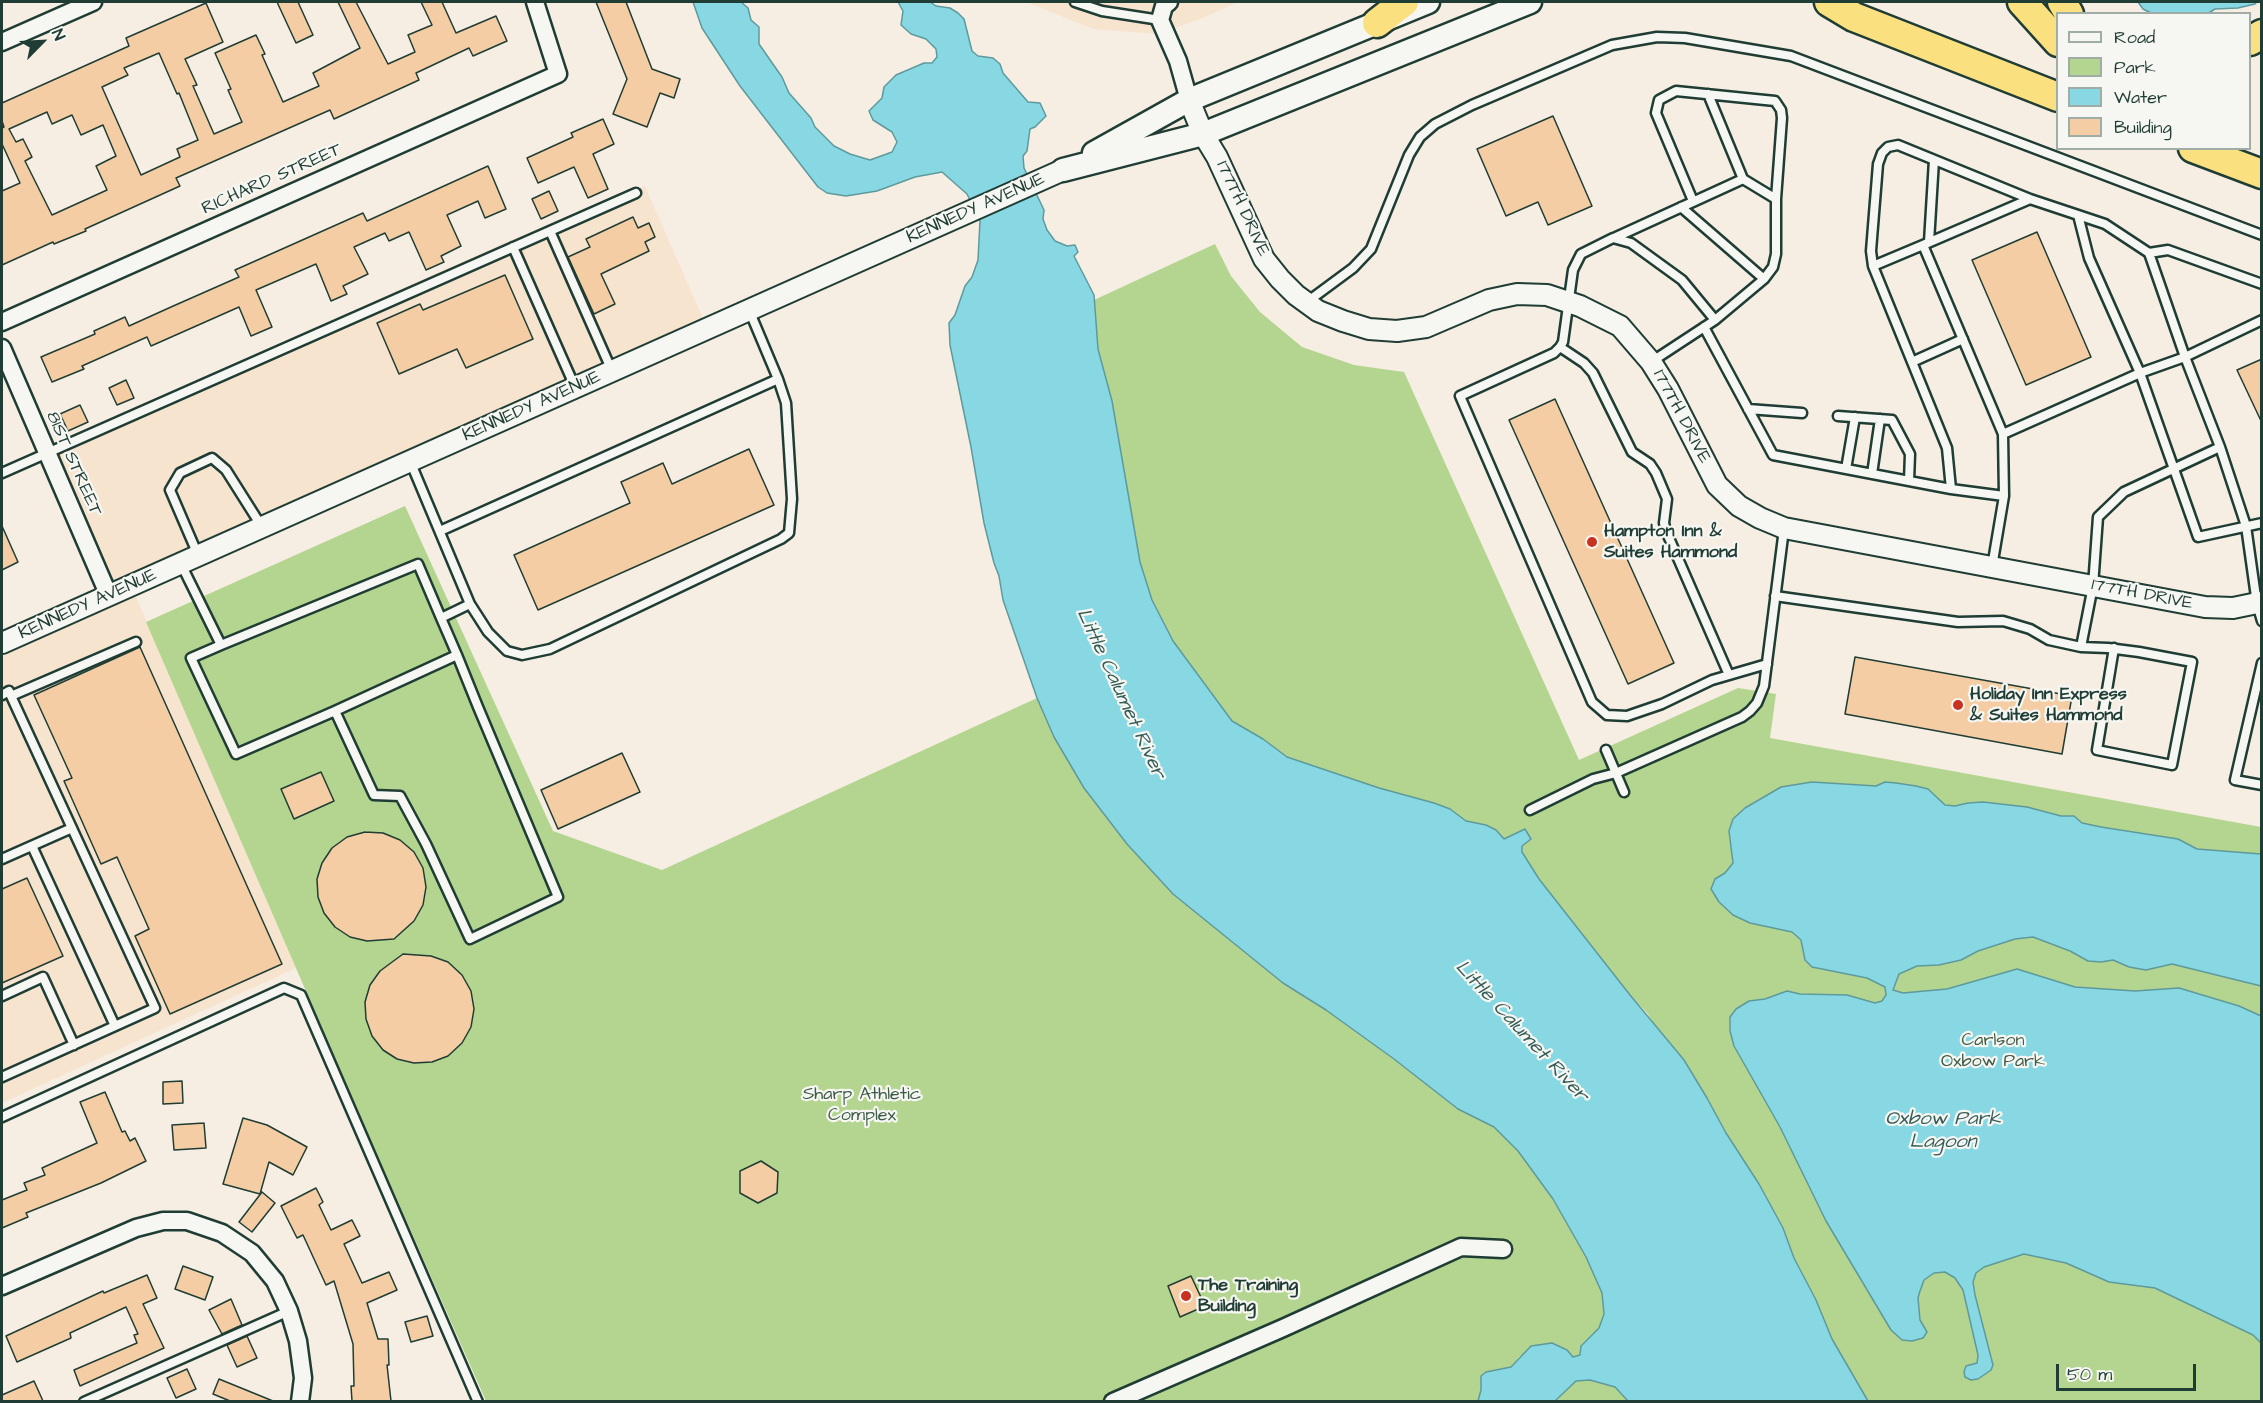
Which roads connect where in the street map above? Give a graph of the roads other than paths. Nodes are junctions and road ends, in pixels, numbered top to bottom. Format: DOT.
graph roads {
  1 [pos="93,2"];
  2 [pos="535,2"];
  3 [pos="1074,2"];
  4 [pos="1404,2"];
  5 [pos="1428,2"];
  6 [pos="1530,2"];
  7 [pos="1829,2"];
  8 [pos="2022,2"];
  9 [pos="1164,7"];
  10 [pos="1377,23"];
  11 [pos="2056,40"];
  12 [pos="2,42"];
  13 [pos="1708,94"];
  14 [pos="2056,96"];
  15 [pos="1190,100"];
  16 [pos="1203,134"];
  17 [pos="2198,150"];
  18 [pos="2240,150"];
  19 [pos="1934,160"];
  20 [pos="2262,160"];
  21 [pos="1063,170"];
  22 [pos="2262,174"];
  23 [pos="1743,179"];
  24 [pos="636,194"];
  25 [pos="1776,199"];
  26 [pos="2030,199"];
  27 [pos="1693,201"];
  28 [pos="1681,207"];
  29 [pos="2078,215"];
  30 [pos="550,231"];
  31 [pos="2262,236"];
  32 [pos="1613,238"];
  33 [pos="1926,244"];
  34 [pos="513,248"];
  35 [pos="2149,253"];
  36 [pos="1873,266"];
  37 [pos="1764,279"];
  38 [pos="2262,284"];
  39 [pos="1567,300"];
  40 [pos="1306,303"];
  41 [pos="748,310"];
  42 [pos="1715,320"];
  43 [pos="2262,320"];
  44 [pos="2,322"];
  45 [pos="1704,327"];
  46 [pos="1963,339"];
  47 [pos="1560,347"];
  48 [pos="2,348"];
  49 [pos="2186,357"];
  50 [pos="1651,362"];
  51 [pos="1912,362"];
  52 [pos="612,371"];
  53 [pos="2140,373"];
  54 [pos="778,379"];
  55 [pos="575,388"];
  56 [pos="1748,409"];
  57 [pos="1802,413"];
  58 [pos="1838,416"];
  59 [pos="1855,417"];
  60 [pos="1880,419"];
  61 [pos="2003,434"];
  62 [pos="2220,447"];
  63 [pos="47,453"];
  64 [pos="410,461"];
  65 [pos="2172,468"];
  66 [pos="1846,469"];
  67 [pos="2,473"];
  68 [pos="1872,474"];
  69 [pos="1909,481"];
  70 [pos="1951,489"];
  71 [pos="2004,496"];
  72 [pos="2262,523"];
  73 [pos="2247,526"];
  74 [pos="262,527"];
  75 [pos="1784,528"];
  76 [pos="440,531"];
  77 [pos="189,560"];
  78 [pos="1992,567"];
  79 [pos="2093,586"];
  80 [pos="109,596"];
  81 [pos="1775,596"];
  82 [pos="470,604"];
  83 [pos="2260,609"];
  84 [pos="441,618"];
  85 [pos="136,642"];
  86 [pos="2,643"];
  87 [pos="220,645"];
  88 [pos="2081,647"];
  89 [pos="2114,648"];
  90 [pos="457,655"];
  91 [pos="1767,663"];
  92 [pos="2262,663"];
  93 [pos="1729,675"];
  94 [pos="2260,677"];
  95 [pos="2,694"];
  96 [pos="11,696"];
  97 [pos="335,711"];
  98 [pos="1606,750"];
  99 [pos="1616,773"];
  100 [pos="2262,785"];
  101 [pos="1624,792"];
  102 [pos="1530,810"];
  103 [pos="72,828"];
  104 [pos="32,846"];
  105 [pos="2,859"];
  106 [pos="2,996"];
  107 [pos="115,1026"];
  108 [pos="74,1045"];
  109 [pos="2,1077"];
  110 [pos="2,1117"];
  111 [pos="1503,1249"];
  112 [pos="2,1286"];
  113 [pos="289,1311"];
  114 [pos="84,1401"];
  115 [pos="300,1401"];
  116 [pos="478,1401"];
  117 [pos="1113,1401"];
  1 -- 12 [label="street"];
  2 -- 44 [label="street, RICHARD STREET"];
  3 -- 9 [label="lane"];
  4 -- 10 [label="highway"];
  5 -- 10 [label="main road, KENNEDY AVENUE"];
  6 -- 16 [label="main road, KENNEDY AVENUE"];
  7 -- 14 [label="highway"];
  8 -- 11 [label="highway"];
  9 -- 15 [label="street"];
  10 -- 15 [label="main road, KENNEDY AVENUE"];
  13 -- 23 [label="lane"];
  13 -- 25 [label="lane"];
  13 -- 27 [label="lane"];
  15 -- 16 [label="street, 177TH DRIVE"];
  15 -- 21 [label="main road, KENNEDY AVENUE"];
  16 -- 21 [label="main road, KENNEDY AVENUE"];
  16 -- 40 [label="street, 177TH DRIVE"];
  17 -- 22 [label="highway"];
  18 -- 20 [label="highway"];
  19 -- 26 [label="lane"];
  19 -- 33 [label="lane"];
  19 -- 36 [label="lane"];
  21 -- 41 [label="street, KENNEDY AVENUE"];
  23 -- 25 [label="lane"];
  23 -- 27 [label="lane"];
  24 -- 30 [label="lane"];
  25 -- 37 [label="lane"];
  26 -- 29 [label="lane"];
  26 -- 33 [label="lane"];
  27 -- 28 [label="lane"];
  28 -- 32 [label="lane"];
  28 -- 37 [label="lane"];
  29 -- 35 [label="lane"];
  29 -- 53 [label="lane"];
  30 -- 34 [label="lane"];
  30 -- 52 [label="lane"];
  31 -- 40 [label="lane"];
  32 -- 39 [label="lane"];
  32 -- 42 [label="lane"];
  33 -- 36 [label="lane"];
  33 -- 46 [label="lane"];
  34 -- 55 [label="lane"];
  34 -- 63 [label="lane"];
  35 -- 38 [label="lane"];
  35 -- 49 [label="lane"];
  36 -- 51 [label="lane"];
  37 -- 42 [label="lane"];
  39 -- 40 [label="street, 177TH DRIVE"];
  39 -- 47 [label="lane"];
  39 -- 50 [label="street, 177TH DRIVE"];
  41 -- 52 [label="street, KENNEDY AVENUE"];
  41 -- 54 [label="lane"];
  42 -- 45 [label="lane"];
  43 -- 49 [label="lane"];
  45 -- 50 [label="lane"];
  45 -- 56 [label="lane"];
  46 -- 51 [label="lane"];
  46 -- 61 [label="lane"];
  47 -- 93 [label="lane"];
  47 -- 93 [label="lane"];
  48 -- 63 [label="street, 81ST STREET"];
  49 -- 53 [label="lane"];
  49 -- 62 [label="lane"];
  50 -- 75 [label="street, 177TH DRIVE"];
  51 -- 70 [label="lane"];
  52 -- 55 [label="street, KENNEDY AVENUE"];
  53 -- 61 [label="lane"];
  53 -- 65 [label="lane"];
  54 -- 76 [label="lane"];
  54 -- 82 [label="lane"];
  55 -- 64 [label="street, KENNEDY AVENUE"];
  56 -- 57 [label="lane"];
  56 -- 66 [label="lane"];
  58 -- 59 [label="lane"];
  59 -- 60 [label="lane"];
  59 -- 66 [label="lane"];
  60 -- 68 [label="lane"];
  60 -- 69 [label="lane"];
  61 -- 71 [label="lane"];
  62 -- 65 [label="lane"];
  62 -- 73 [label="lane"];
  63 -- 67 [label="lane"];
  63 -- 80 [label="street, 81ST STREET"];
  64 -- 74 [label="street, KENNEDY AVENUE"];
  64 -- 76 [label="lane"];
  65 -- 73 [label="lane"];
  65 -- 79 [label="lane"];
  66 -- 68 [label="lane"];
  68 -- 69 [label="lane"];
  69 -- 70 [label="lane"];
  70 -- 71 [label="lane"];
  71 -- 78 [label="lane"];
  72 -- 73 [label="lane"];
  73 -- 83 [label="lane"];
  74 -- 77 [label="street, KENNEDY AVENUE"];
  74 -- 77 [label="lane"];
  75 -- 78 [label="street, 177TH DRIVE"];
  75 -- 81 [label="lane"];
  76 -- 82 [label="lane"];
  77 -- 80 [label="street, KENNEDY AVENUE"];
  77 -- 87 [label="lane"];
  78 -- 79 [label="street, 177TH DRIVE"];
  79 -- 83 [label="street, 177TH DRIVE"];
  79 -- 88 [label="lane"];
  80 -- 86 [label="street, KENNEDY AVENUE"];
  81 -- 88 [label="lane"];
  81 -- 91 [label="lane"];
  82 -- 84 [label="lane"];
  84 -- 87 [label="lane"];
  84 -- 90 [label="lane"];
  85 -- 96 [label="lane"];
  87 -- 97 [label="lane"];
  88 -- 89 [label="lane"];
  89 -- 89 [label="lane"];
  90 -- 97 [label="lane"];
  90 -- 97 [label="lane"];
  91 -- 93 [label="lane"];
  91 -- 99 [label="lane"];
  92 -- 94 [label="lane"];
  94 -- 100 [label="lane"];
  95 -- 96 [label="lane"];
  96 -- 103 [label="lane"];
  98 -- 99 [label="lane"];
  99 -- 101 [label="lane"];
  99 -- 102 [label="lane"];
  103 -- 104 [label="lane"];
  103 -- 107 [label="lane"];
  104 -- 105 [label="lane"];
  104 -- 107 [label="lane"];
  106 -- 108 [label="lane"];
  107 -- 108 [label="lane"];
  108 -- 109 [label="lane"];
  110 -- 116 [label="lane"];
  111 -- 117 [label="street"];
  112 -- 113 [label="street"];
  113 -- 114 [label="lane"];
  113 -- 115 [label="street"];
}
